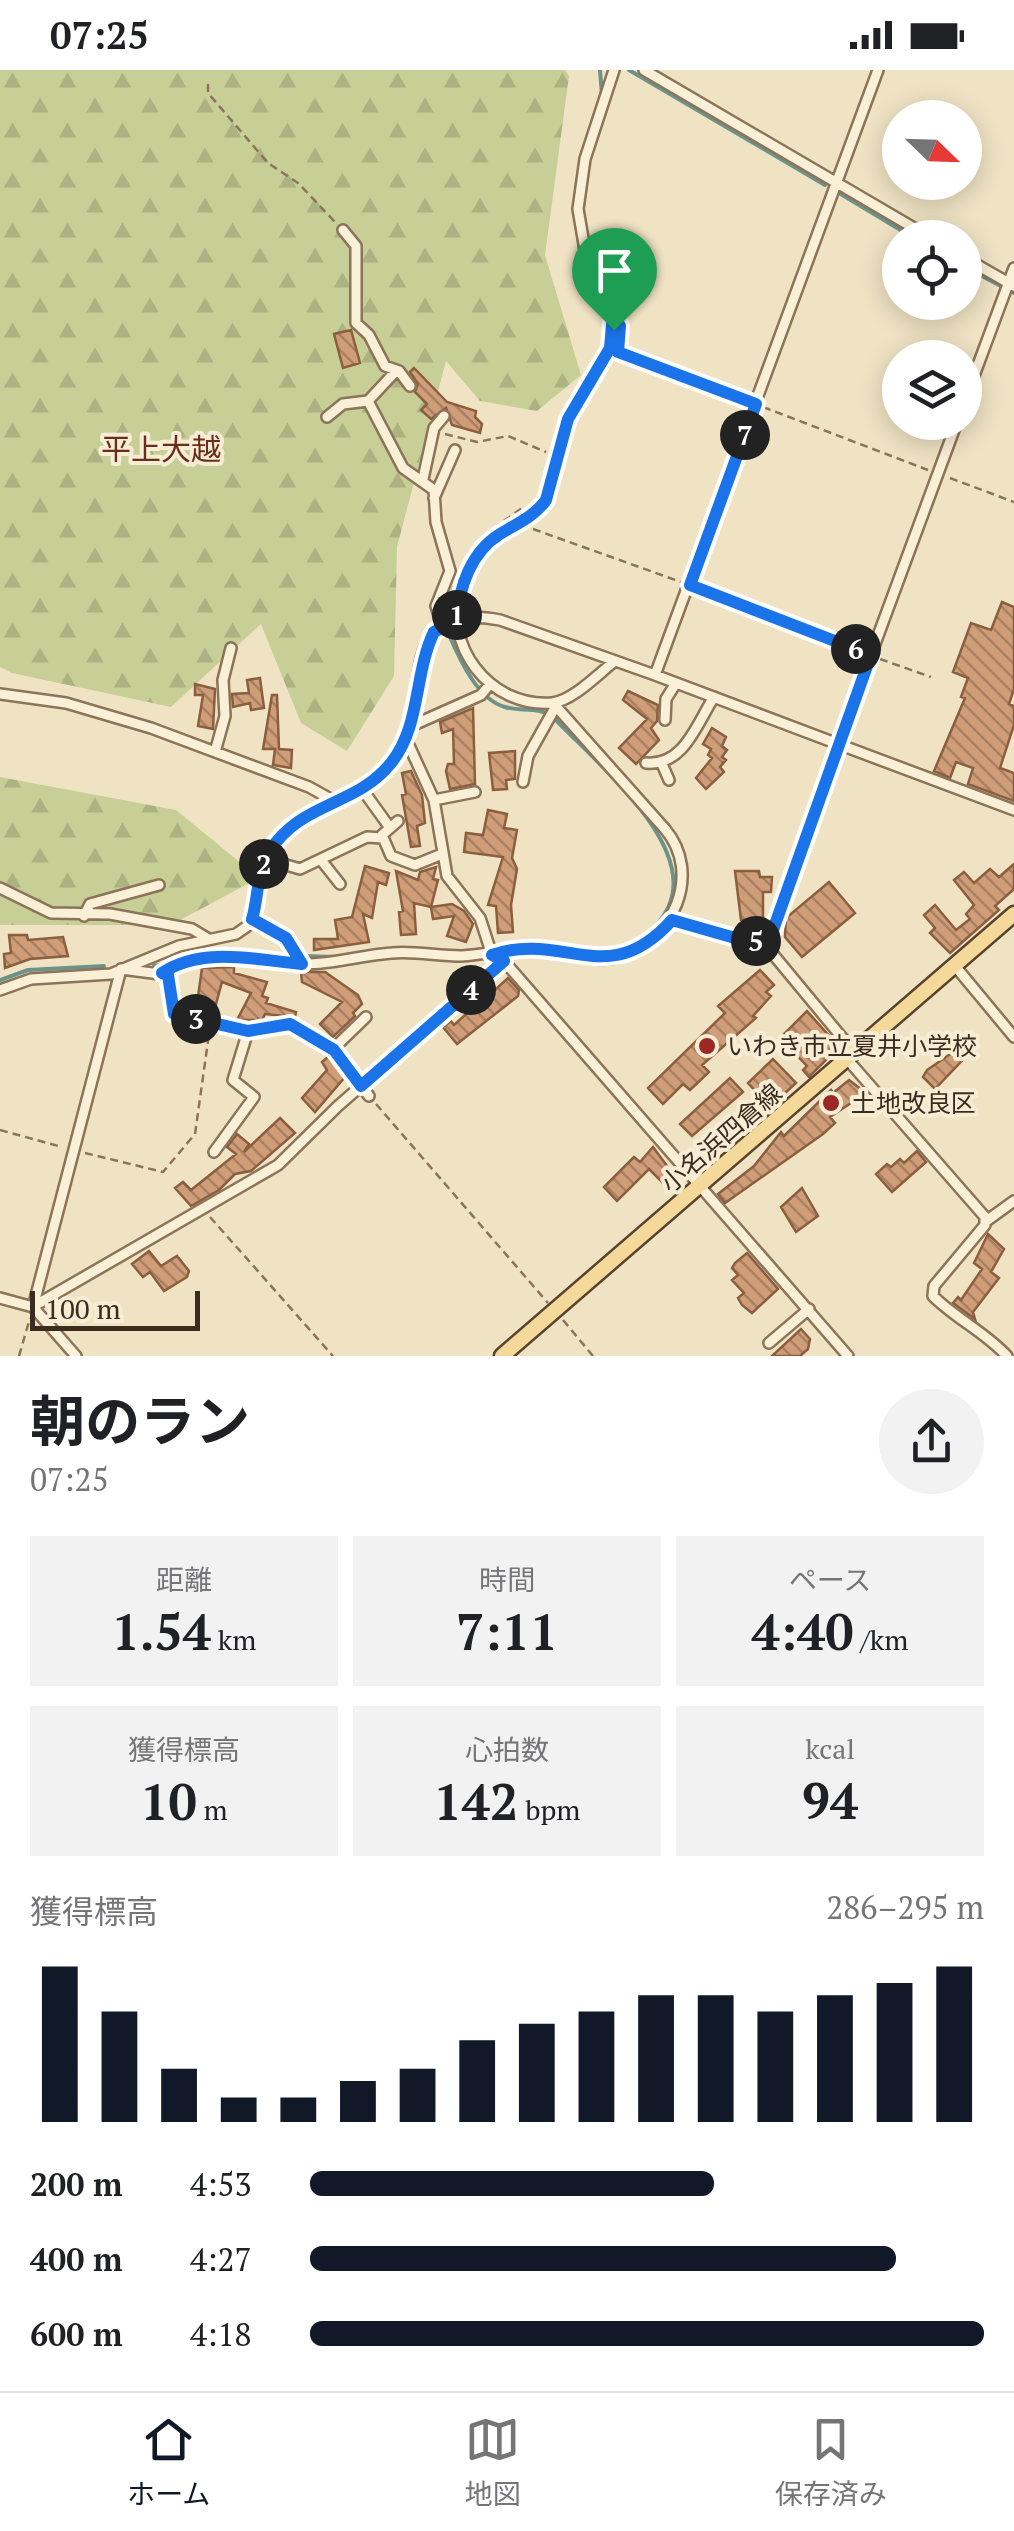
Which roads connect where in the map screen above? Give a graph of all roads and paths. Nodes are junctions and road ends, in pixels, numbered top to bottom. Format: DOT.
graph roads {
  1 [pos="614,70"];
  2 [pos="644,70"];
  3 [pos="878,70"];
  4 [pos="208,84"];
  5 [pos="837,181"];
  6 [pos="901,220"];
  7 [pos="344,230"];
  8 [pos="1014,268"];
  9 [pos="982,270"];
  10 [pos="1008,288"];
  11 [pos="618,340"];
  12 [pos="982,356"];
  13 [pos="395,372"];
  14 [pos="410,386"];
  15 [pos="368,401"];
  16 [pos="756,404"];
  17 [pos="444,416"];
  18 [pos="327,417"];
  19 [pos="434,426"];
  20 [pos="950,440"];
  21 [pos="455,450"];
  22 [pos="549,453"];
  23 [pos="938,474"];
  24 [pos="423,479"];
  25 [pos="434,498"];
  26 [pos="535,499"];
  27 [pos="1014,502"];
  28 [pos="526,527"];
  29 [pos="474,547"];
  30 [pos="690,585"];
  31 [pos="457,619"];
  32 [pos="442,626"];
  33 [pos="231,648"];
  34 [pos="871,655"];
  35 [pos="616,660"];
  36 [pos="655,675"];
  37 [pos="931,678"];
  38 [pos="676,682"];
  39 [pos="485,690"];
  40 [pos="0,694"];
  41 [pos="714,697"];
  42 [pos="552,709"];
  43 [pos="665,720"];
  44 [pos="409,727"];
  45 [pos="406,740"];
  46 [pos="838,744"];
  47 [pos="215,752"];
  48 [pos="646,763"];
  49 [pos="662,764"];
  50 [pos="669,780"];
  51 [pos="523,782"];
  52 [pos="362,789"];
  53 [pos="475,792"];
  54 [pos="434,800"];
  55 [pos="336,802"];
  56 [pos="1014,810"];
  57 [pos="382,838"];
  58 [pos="442,854"];
  59 [pos="266,859"];
  60 [pos="321,860"];
  61 [pos="159,884"];
  62 [pos="340,884"];
  63 [pos="0,888"];
  64 [pos="1014,914"];
  65 [pos="84,916"];
  66 [pos="252,919"];
  67 [pos="672,920"];
  68 [pos="206,938"];
  69 [pos="767,947"];
  70 [pos="177,950"];
  71 [pos="490,951"];
  72 [pos="300,960"];
  73 [pos="504,961"];
  74 [pos="954,966"];
  75 [pos="121,970"];
  76 [pos="165,970"];
  77 [pos="0,990"];
  78 [pos="366,1017"];
  79 [pos="210,1022"];
  80 [pos="248,1031"];
  81 [pos="1014,1037"];
  82 [pos="333,1049"];
  83 [pos="851,1056"];
  84 [pos="361,1086"];
  85 [pos="369,1096"];
  86 [pos="0,1130"];
  87 [pos="75,1150"];
  88 [pos="214,1152"];
  89 [pos="701,1186"];
  90 [pos="1014,1201"];
  91 [pos="202,1208"];
  92 [pos="985,1222"];
  93 [pos="0,1298"];
  94 [pos="33,1307"];
  95 [pos="809,1309"];
  96 [pos="554,1310"];
  97 [pos="769,1343"];
  98 [pos="1014,1347"];
  99 [pos="1004,1355"];
  100 [pos="19,1356"];
  101 [pos="76,1356"];
  102 [pos="333,1356"];
  103 [pos="502,1356"];
  104 [pos="593,1356"];
  105 [pos="848,1356"];
  1 -- 31 [label="street"];
  2 -- 5 [label="street"];
  3 -- 5 [label="street"];
  4 -- 7 [label="path"];
  5 -- 6 [label="street"];
  5 -- 16 [label="street"];
  7 -- 13 [label="street"];
  8 -- 10 [label="street"];
  9 -- 10 [label="street"];
  10 -- 12 [label="street"];
  11 -- 16 [label="path"];
  13 -- 14 [label="street"];
  13 -- 15 [label="street"];
  15 -- 18 [label="street"];
  15 -- 24 [label="street"];
  16 -- 23 [label="path"];
  16 -- 30 [label="street"];
  17 -- 19 [label="street"];
  19 -- 22 [label="path"];
  19 -- 24 [label="street"];
  20 -- 23 [label="street"];
  21 -- 25 [label="street"];
  23 -- 27 [label="path"];
  23 -- 34 [label="street"];
  24 -- 25 [label="street"];
  25 -- 32 [label="street"];
  26 -- 29 [label="path"];
  28 -- 30 [label="path"];
  30 -- 34 [label="path"];
  30 -- 36 [label="street"];
  31 -- 32 [label="street"];
  31 -- 35 [label="street"];
  31 -- 39 [label="street"];
  32 -- 44 [label="street"];
  33 -- 47 [label="street"];
  34 -- 37 [label="path"];
  34 -- 46 [label="street"];
  35 -- 36 [label="street"];
  35 -- 42 [label="street"];
  36 -- 38 [label="street"];
  38 -- 41 [label="street"];
  38 -- 43 [label="street"];
  39 -- 42 [label="street"];
  39 -- 44 [label="street"];
  40 -- 47 [label="street"];
  41 -- 46 [label="street"];
  41 -- 49 [label="street"];
  42 -- 51 [label="street"];
  42 -- 67 [label="street"];
  44 -- 45 [label="street"];
  45 -- 52 [label="street"];
  45 -- 54 [label="street"];
  46 -- 56 [label="street"];
  46 -- 69 [label="street"];
  47 -- 55 [label="street"];
  48 -- 49 [label="street"];
  49 -- 50 [label="street"];
  52 -- 55 [label="street"];
  52 -- 57 [label="street"];
  53 -- 54 [label="street"];
  54 -- 58 [label="street"];
  55 -- 59 [label="street"];
  57 -- 58 [label="street"];
  57 -- 60 [label="street"];
  58 -- 71 [label="street"];
  59 -- 60 [label="street"];
  59 -- 66 [label="street"];
  60 -- 62 [label="street"];
  61 -- 65 [label="street"];
  63 -- 65 [label="street"];
  64 -- 74 [label="main road, 小名浜四倉線"];
  65 -- 68 [label="street"];
  66 -- 68 [label="street"];
  66 -- 72 [label="street"];
  67 -- 69 [label="street"];
  67 -- 71 [label="street"];
  68 -- 70 [label="street"];
  69 -- 83 [label="street"];
  70 -- 75 [label="street"];
  70 -- 76 [label="street"];
  71 -- 72 [label="street"];
  71 -- 73 [label="street"];
  72 -- 76 [label="street"];
  73 -- 84 [label="street"];
  73 -- 89 [label="street"];
  74 -- 81 [label="street"];
  74 -- 83 [label="main road, 小名浜四倉線"];
  75 -- 76 [label="street"];
  75 -- 77 [label="street"];
  75 -- 87 [label="street"];
  76 -- 79 [label="street"];
  78 -- 82 [label="street"];
  79 -- 80 [label="street"];
  79 -- 87 [label="path"];
  80 -- 82 [label="street"];
  80 -- 88 [label="street"];
  82 -- 84 [label="street"];
  83 -- 89 [label="main road, 小名浜四倉線"];
  83 -- 92 [label="street"];
  84 -- 85 [label="street"];
  84 -- 91 [label="street"];
  85 -- 96 [label="path"];
  86 -- 87 [label="path"];
  87 -- 94 [label="street"];
  89 -- 95 [label="street"];
  89 -- 96 [label="main road, 小名浜四倉線"];
  90 -- 92 [label="street"];
  91 -- 94 [label="street"];
  91 -- 102 [label="path"];
  92 -- 99 [label="street"];
  93 -- 94 [label="street"];
  94 -- 100 [label="path"];
  94 -- 101 [label="street"];
  95 -- 97 [label="street"];
  95 -- 105 [label="street"];
  96 -- 103 [label="main road, 小名浜四倉線"];
  96 -- 104 [label="path"];
  98 -- 99 [label="street"];
}
